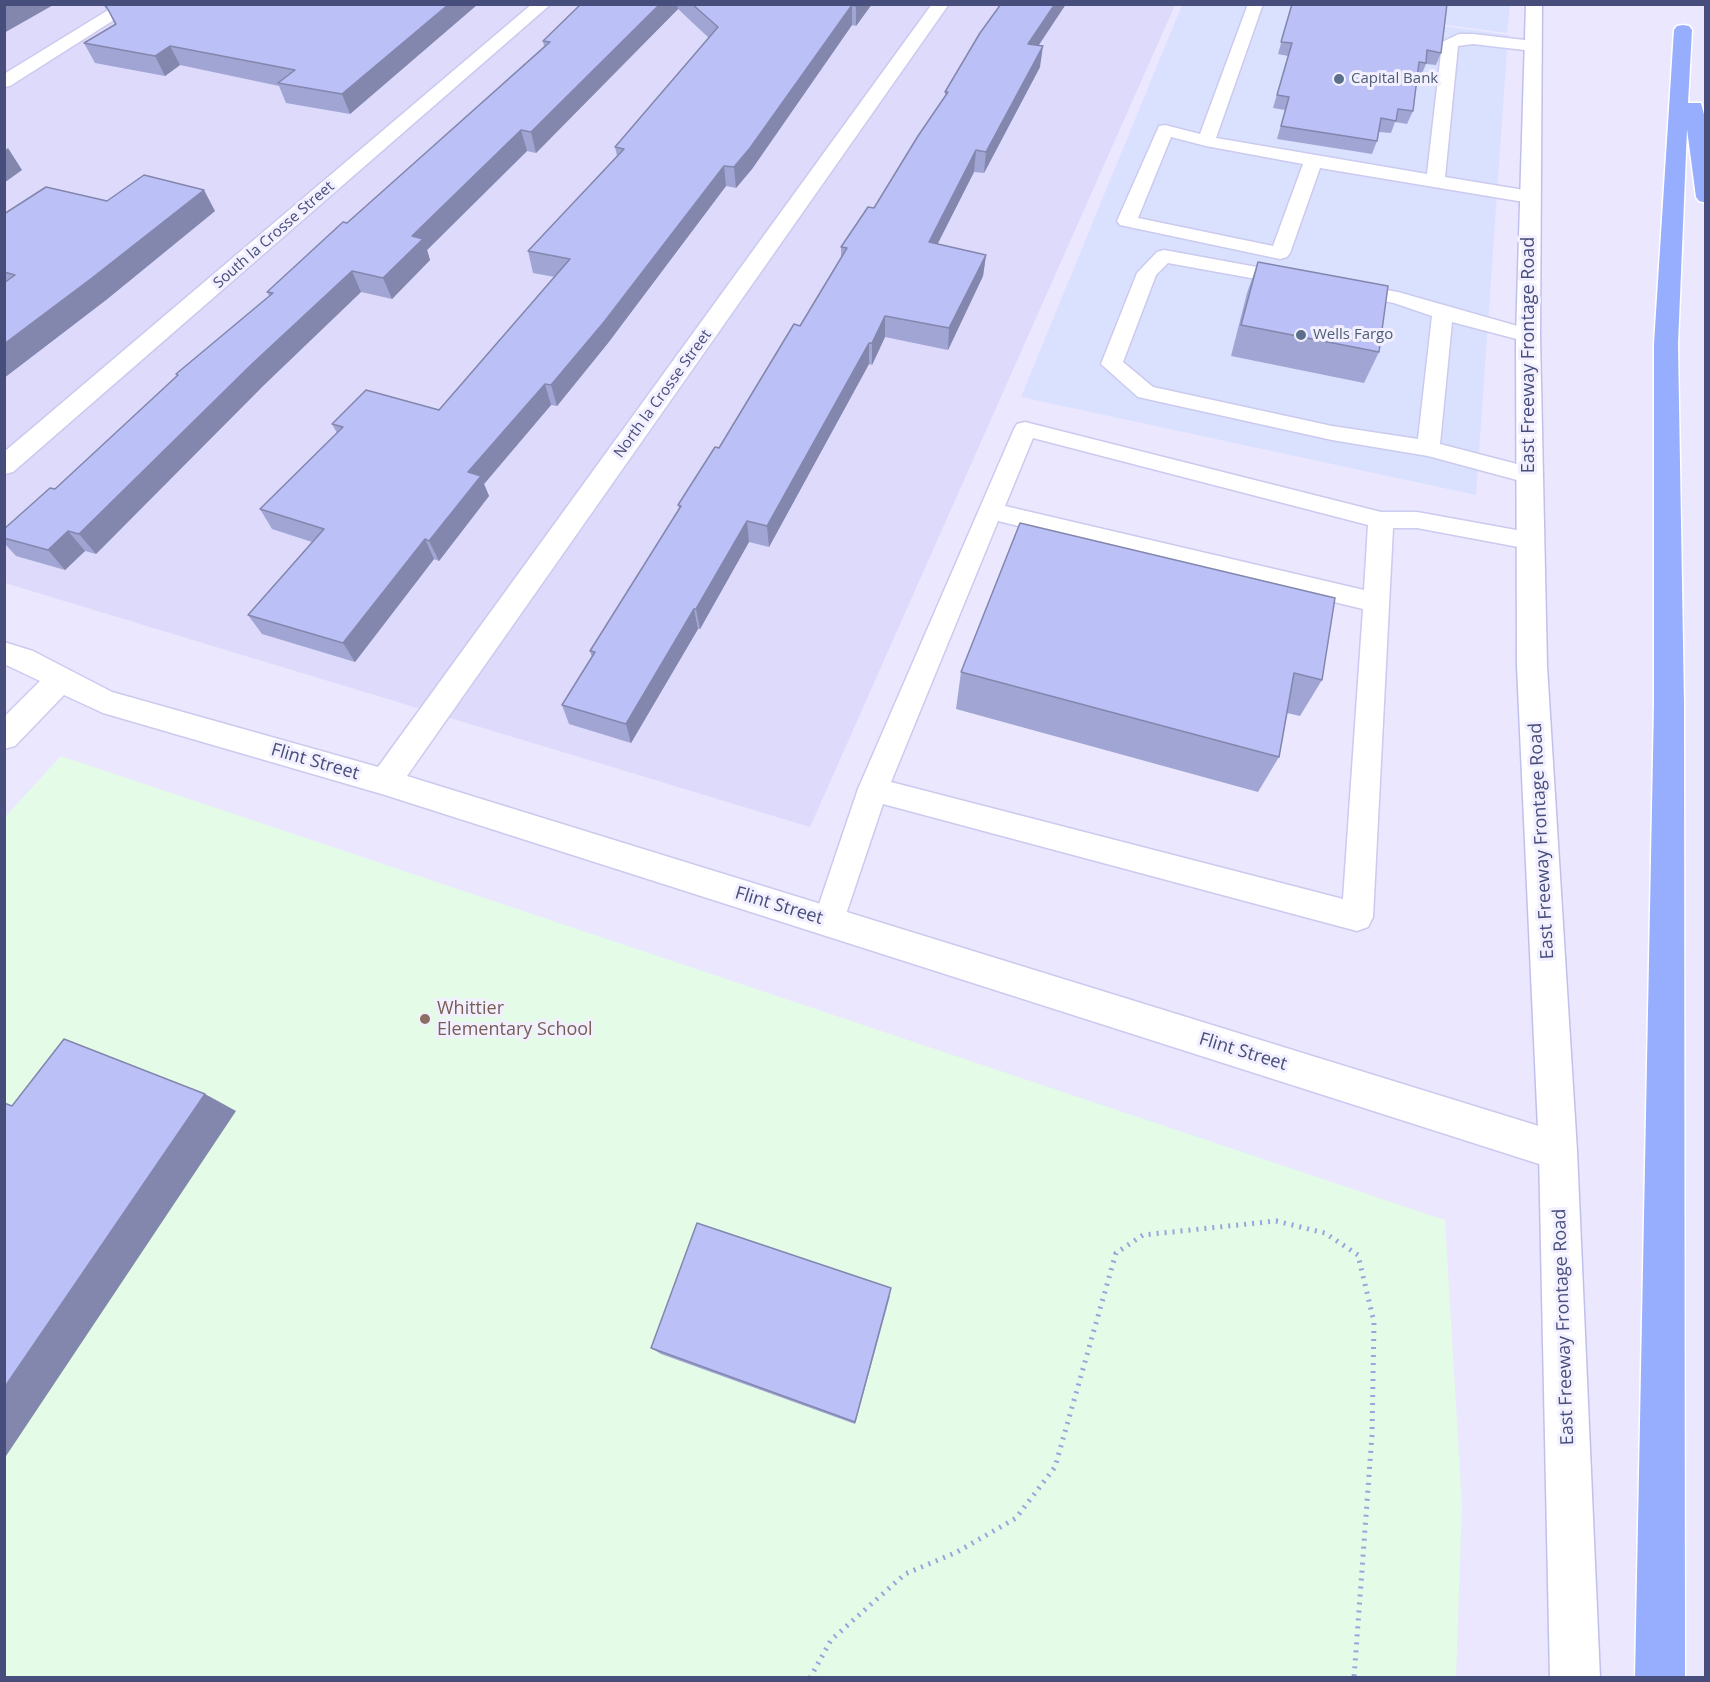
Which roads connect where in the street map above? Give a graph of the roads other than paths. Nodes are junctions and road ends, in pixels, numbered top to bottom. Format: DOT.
graph roads {
  1 [pos="131,4"];
  2 [pos="543,4"];
  3 [pos="941,4"];
  4 [pos="1256,4"];
  5 [pos="1534,4"];
  6 [pos="1533,46"];
  7 [pos="4,82"];
  8 [pos="1206,141"];
  9 [pos="1313,161"];
  10 [pos="1435,181"];
  11 [pos="1530,197"];
  12 [pos="1706,197"];
  13 [pos="1443,313"];
  14 [pos="1528,336"];
  15 [pos="1428,448"];
  16 [pos="4,466"];
  17 [pos="1528,475"];
  18 [pos="991,511"];
  19 [pos="1381,520"];
  20 [pos="1529,540"];
  21 [pos="1375,602"];
  22 [pos="4,653"];
  23 [pos="60,680"];
  24 [pos="4,737"];
  25 [pos="384,782"];
  26 [pos="873,789"];
  27 [pos="829,922"];
  28 [pos="1558,1150"];
  29 [pos="1575,1677"];
  30 [pos="1660,1677"];
  1 -- 7 [label="street"];
  2 -- 16 [label="street, South la Crosse Street"];
  3 -- 25 [label="street, North la Crosse Street"];
  4 -- 8 [label="lane"];
  5 -- 6 [label="street, East Freeway Frontage Road"];
  6 -- 10 [label="lane"];
  6 -- 11 [label="street, East Freeway Frontage Road"];
  8 -- 9 [label="lane"];
  8 -- 9 [label="lane"];
  9 -- 10 [label="lane"];
  10 -- 11 [label="lane"];
  11 -- 14 [label="street, East Freeway Frontage Road"];
  12 -- 30 [label="highway"];
  13 -- 14 [label="lane"];
  13 -- 15 [label="lane"];
  13 -- 15 [label="lane"];
  14 -- 17 [label="street, East Freeway Frontage Road"];
  15 -- 17 [label="lane"];
  17 -- 20 [label="street, East Freeway Frontage Road"];
  18 -- 19 [label="lane"];
  18 -- 21 [label="lane"];
  18 -- 26 [label="lane"];
  19 -- 20 [label="lane"];
  19 -- 21 [label="lane"];
  20 -- 28 [label="street, East Freeway Frontage Road"];
  21 -- 26 [label="lane"];
  22 -- 23 [label="street, Flint Street"];
  23 -- 24 [label="street"];
  23 -- 25 [label="street, Flint Street"];
  25 -- 27 [label="street, Flint Street"];
  26 -- 27 [label="lane"];
  27 -- 28 [label="street, Flint Street"];
  28 -- 29 [label="street, East Freeway Frontage Road"];
}
